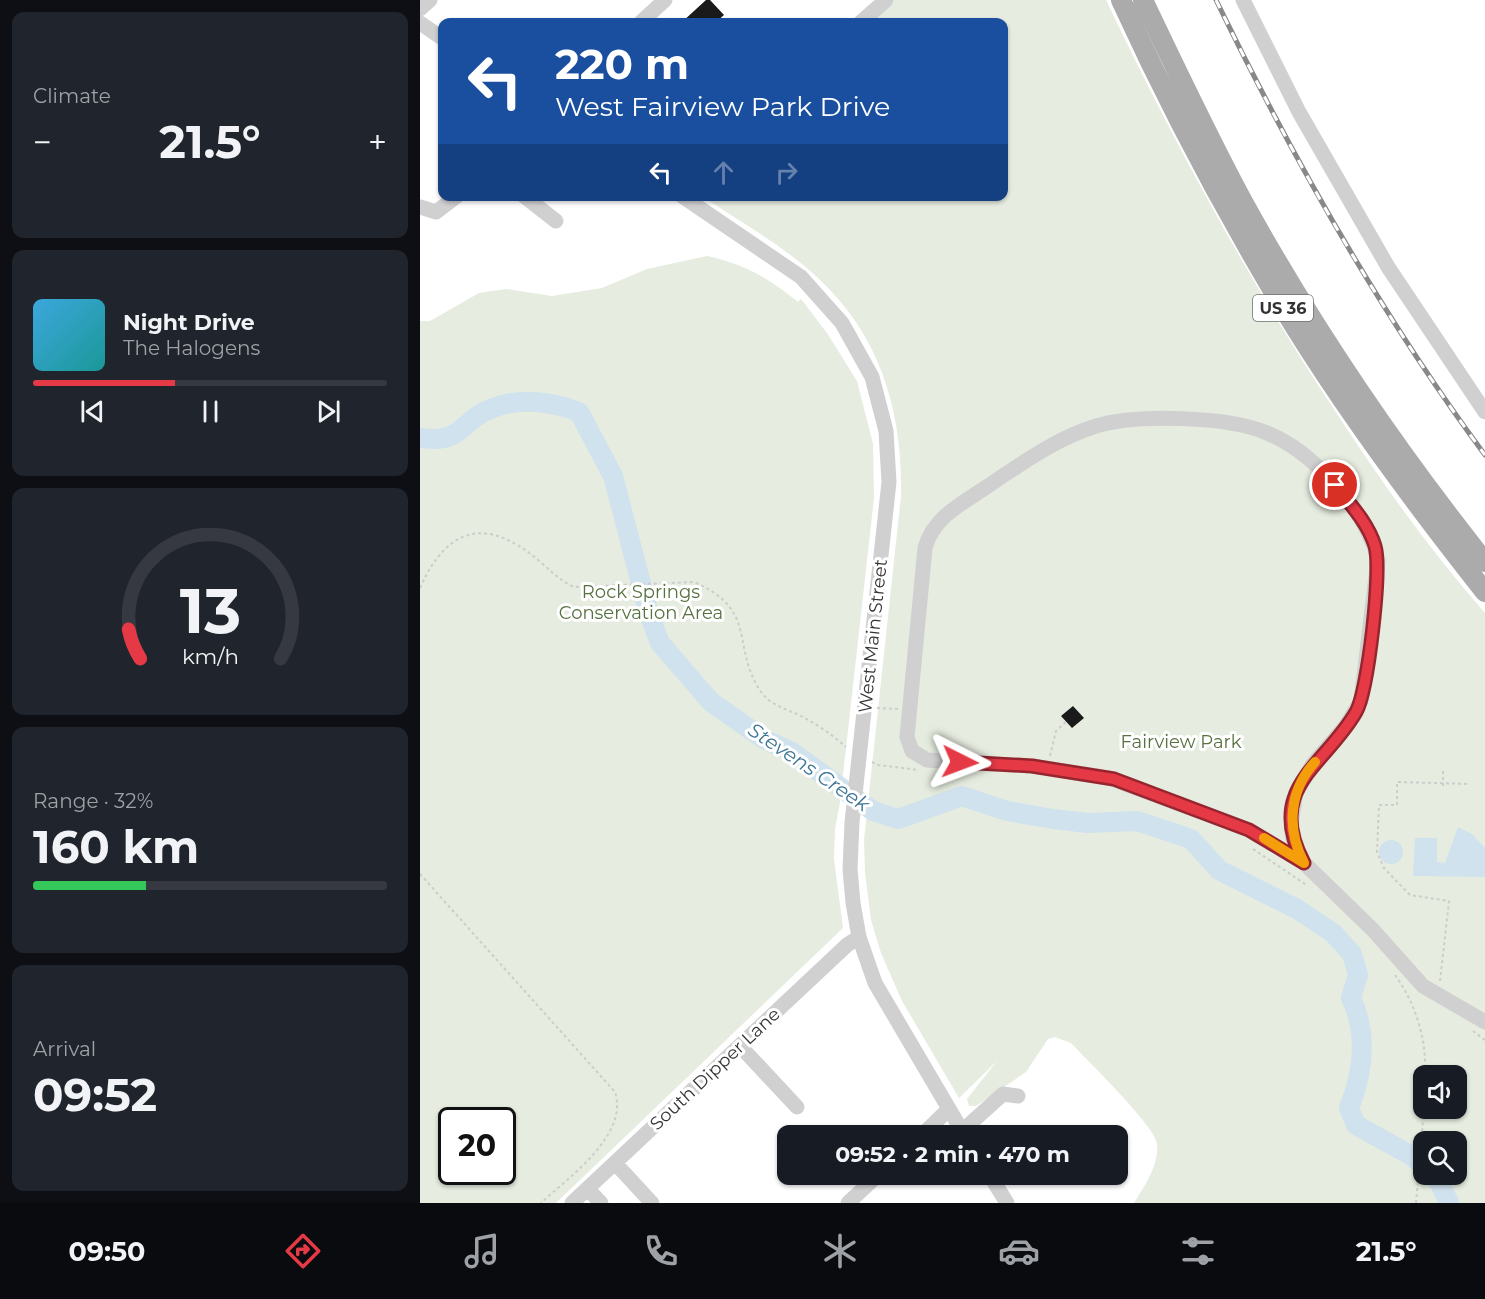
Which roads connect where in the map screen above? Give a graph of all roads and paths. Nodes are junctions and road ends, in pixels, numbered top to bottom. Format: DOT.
graph roads {
  1 [pos="430,0"];
  2 [pos="665,0"];
  3 [pos="1121,0"];
  4 [pos="1143,0"];
  5 [pos="1243,0"];
  6 [pos="879,2"];
  7 [pos="420,9"];
  8 [pos="645,18"];
  9 [pos="865,18"];
  10 [pos="420,23"];
  11 [pos="438,35"];
  12 [pos="450,201"];
  13 [pos="530,201"];
  14 [pos="691,201"];
  15 [pos="420,207"];
  16 [pos="556,221"];
  17 [pos="1485,412"];
  18 [pos="1485,562"];
  19 [pos="420,588"];
  20 [pos="1485,592"];
  21 [pos="877,708"];
  22 [pos="909,710"];
  23 [pos="1066,722"];
  24 [pos="850,750"];
  25 [pos="869,760"];
  26 [pos="1048,768"];
  27 [pos="922,770"];
  28 [pos="1443,771"];
  29 [pos="1443,783"];
  30 [pos="1468,784"];
  31 [pos="1443,789"];
  32 [pos="1244,843"];
  33 [pos="1304,863"];
  34 [pos="420,874"];
  35 [pos="1309,887"];
  36 [pos="859,937"];
  37 [pos="1391,971"];
  38 [pos="1439,996"];
  39 [pos="1485,1022"];
  40 [pos="740,1046"];
  41 [pos="1425,1065"];
  42 [pos="1018,1096"];
  43 [pos="797,1107"];
  44 [pos="949,1109"];
  45 [pos="1423,1119"];
  46 [pos="932,1125"];
  47 [pos="959,1125"];
  48 [pos="972,1125"];
  49 [pos="615,1163"];
  50 [pos="867,1185"];
  51 [pos="995,1185"];
  52 [pos="588,1188"];
  53 [pos="541,1203"];
  54 [pos="572,1203"];
  55 [pos="601,1203"];
  56 [pos="652,1203"];
  57 [pos="848,1203"];
  58 [pos="1007,1203"];
  59 [pos="1416,1203"];
  1 -- 7 [label="street"];
  2 -- 8 [label="street"];
  3 -- 20 [label="main road, US 36"];
  4 -- 18 [label="main road, US 36"];
  5 -- 17 [label="street"];
  6 -- 9 [label="street"];
  10 -- 11 [label="street"];
  12 -- 15 [label="street"];
  13 -- 16 [label="street"];
  14 -- 36 [label="street, West Main Street"];
  19 -- 24 [label="path"];
  21 -- 22 [label="path"];
  22 -- 26 [label="street"];
  22 -- 33 [label="street"];
  23 -- 26 [label="path"];
  25 -- 27 [label="path"];
  26 -- 33 [label="street"];
  28 -- 29 [label="path"];
  29 -- 30 [label="path"];
  29 -- 31 [label="path"];
  29 -- 38 [label="path"];
  32 -- 35 [label="path"];
  33 -- 38 [label="street"];
  34 -- 53 [label="path"];
  36 -- 40 [label="street, South Dipper Lane"];
  36 -- 44 [label="street, West Main Street"];
  37 -- 41 [label="path"];
  38 -- 39 [label="street"];
  40 -- 43 [label="street"];
  40 -- 49 [label="street, South Dipper Lane"];
  42 -- 48 [label="street"];
  44 -- 46 [label="street"];
  44 -- 47 [label="street, West Main Street"];
  45 -- 59 [label="path"];
  49 -- 52 [label="street, South Dipper Lane"];
  49 -- 56 [label="street"];
  50 -- 57 [label="street"];
  51 -- 58 [label="street"];
  52 -- 54 [label="street, South Dipper Lane"];
  52 -- 55 [label="street"];
}
